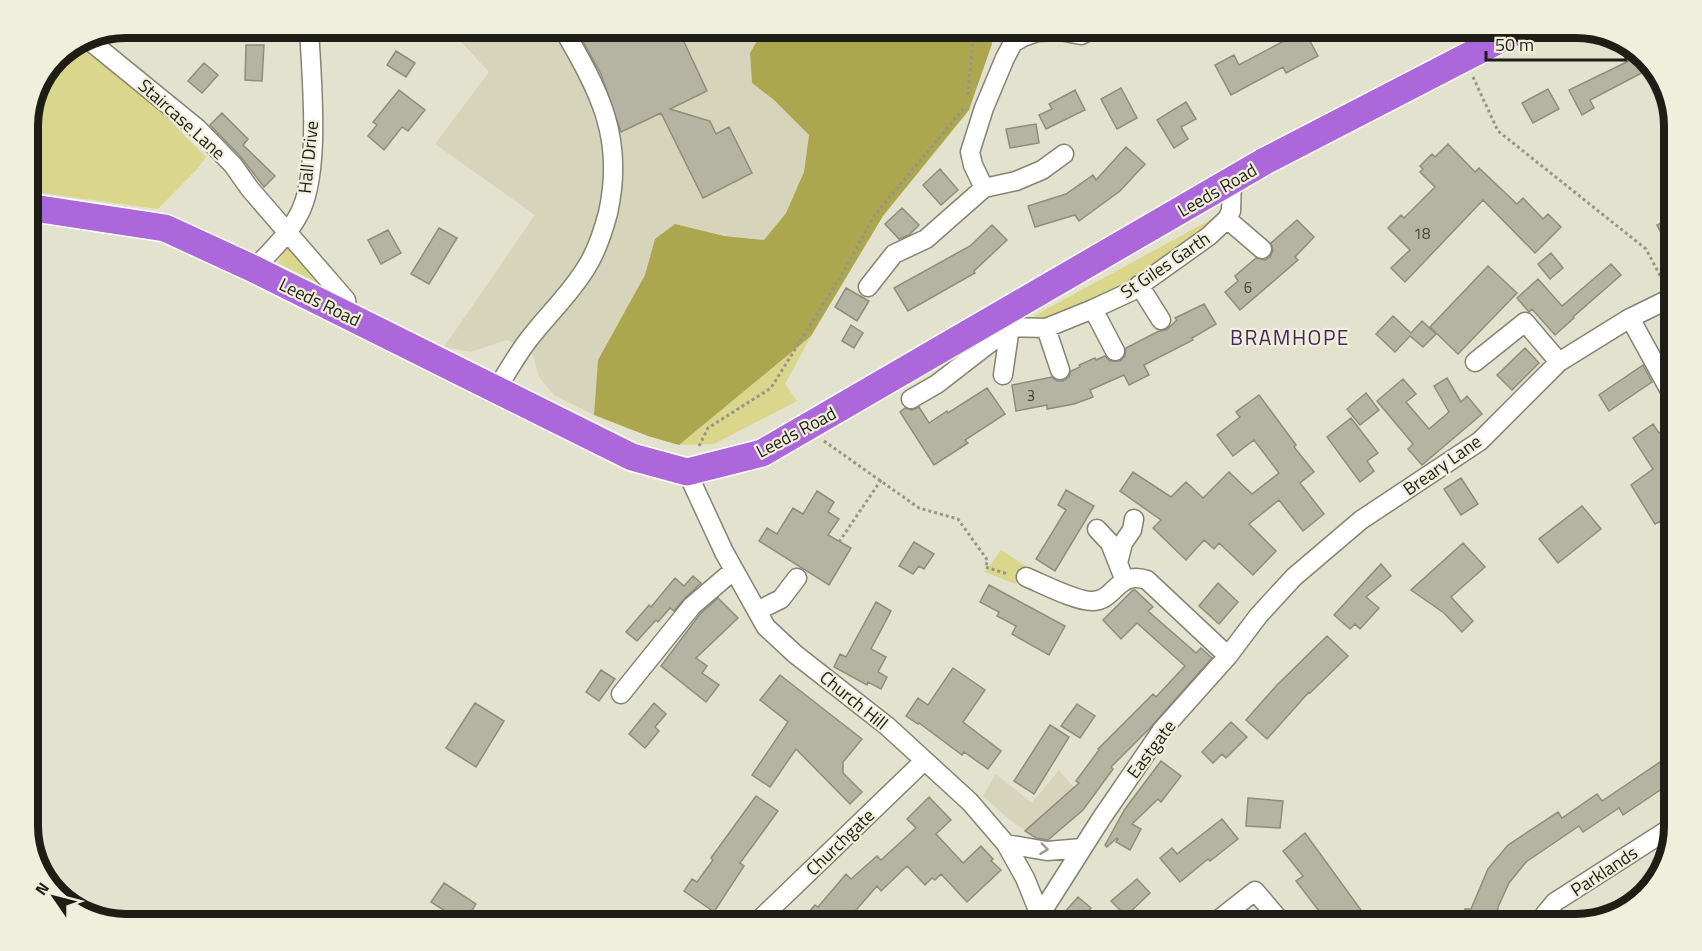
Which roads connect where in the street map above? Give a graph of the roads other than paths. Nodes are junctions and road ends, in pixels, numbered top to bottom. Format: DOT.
graph roads {
  1 [pos="310,38"];
  2 [pos="569,38"];
  3 [pos="1022,38"];
  4 [pos="1503,38"];
  5 [pos="93,44"];
  6 [pos="1064,154"];
  7 [pos="1232,181"];
  8 [pos="984,188"];
  9 [pos="38,209"];
  10 [pos="1227,219"];
  11 [pos="288,232"];
  12 [pos="1262,249"];
  13 [pos="254,269"];
  14 [pos="1139,285"];
  15 [pos="868,287"];
  16 [pos="1664,301"];
  17 [pos="1093,309"];
  18 [pos="348,316"];
  19 [pos="1630,318"];
  20 [pos="1161,320"];
  21 [pos="1003,324"];
  22 [pos="1046,328"];
  23 [pos="1115,351"];
  24 [pos="1475,362"];
  25 [pos="1560,362"];
  26 [pos="1060,370"];
  27 [pos="1003,375"];
  28 [pos="1664,380"];
  29 [pos="496,390"];
  30 [pos="911,399"];
  31 [pos="687,472"];
  32 [pos="1134,519"];
  33 [pos="1096,529"];
  34 [pos="1118,563"];
  35 [pos="734,570"];
  36 [pos="1026,578"];
  37 [pos="797,579"];
  38 [pos="1125,581"];
  39 [pos="757,611"];
  40 [pos="1228,656"];
  41 [pos="621,694"];
  42 [pos="924,761"];
  43 [pos="1664,832"];
  44 [pos="1006,844"];
  45 [pos="1082,848"];
  46 [pos="765,914"];
  47 [pos="1039,914"];
  48 [pos="1044,914"];
  49 [pos="1226,914"];
  50 [pos="1275,914"];
  51 [pos="1545,914"];
  1 -- 11 [label="street, Hall Drive"];
  2 -- 29 [label="street"];
  3 -- 8 [label="street"];
  4 -- 7 [label="highway, Leeds Road"];
  5 -- 11 [label="street, Staircase Lane"];
  6 -- 8 [label="street"];
  7 -- 10 [label="street, St Giles Garth"];
  7 -- 21 [label="highway, Leeds Road"];
  8 -- 15 [label="street"];
  9 -- 13 [label="highway, Leeds Road"];
  10 -- 12 [label="street"];
  10 -- 14 [label="street, St Giles Garth"];
  11 -- 13 [label="street, Hall Drive"];
  11 -- 18 [label="street, Staircase Lane"];
  13 -- 18 [label="highway, Leeds Road"];
  14 -- 17 [label="street, St Giles Garth"];
  14 -- 20 [label="street"];
  16 -- 19 [label="street, Breary Lane"];
  17 -- 22 [label="street, St Giles Garth"];
  17 -- 23 [label="street"];
  18 -- 29 [label="highway, Leeds Road"];
  19 -- 25 [label="street, Breary Lane"];
  19 -- 28 [label="street"];
  21 -- 22 [label="street, St Giles Garth"];
  21 -- 27 [label="street"];
  21 -- 30 [label="street"];
  21 -- 31 [label="highway, Leeds Road"];
  22 -- 26 [label="street"];
  24 -- 25 [label="street"];
  25 -- 40 [label="street, Breary Lane"];
  29 -- 31 [label="highway, Leeds Road"];
  31 -- 35 [label="street, Church Hill"];
  32 -- 34 [label="street"];
  33 -- 34 [label="street"];
  34 -- 38 [label="street"];
  35 -- 39 [label="street, Church Hill"];
  35 -- 41 [label="street"];
  36 -- 38 [label="street"];
  37 -- 39 [label="street"];
  38 -- 40 [label="street"];
  39 -- 42 [label="street, Church Hill"];
  40 -- 45 [label="street, Eastgate"];
  42 -- 44 [label="street, Church Hill"];
  42 -- 46 [label="street, Churchgate"];
  43 -- 51 [label="street, Parklands"];
  44 -- 45 [label="street, one-way"];
  44 -- 47 [label="street, Church Hill"];
  45 -- 48 [label="street, Eastgate"];
  49 -- 50 [label="street"];
}
